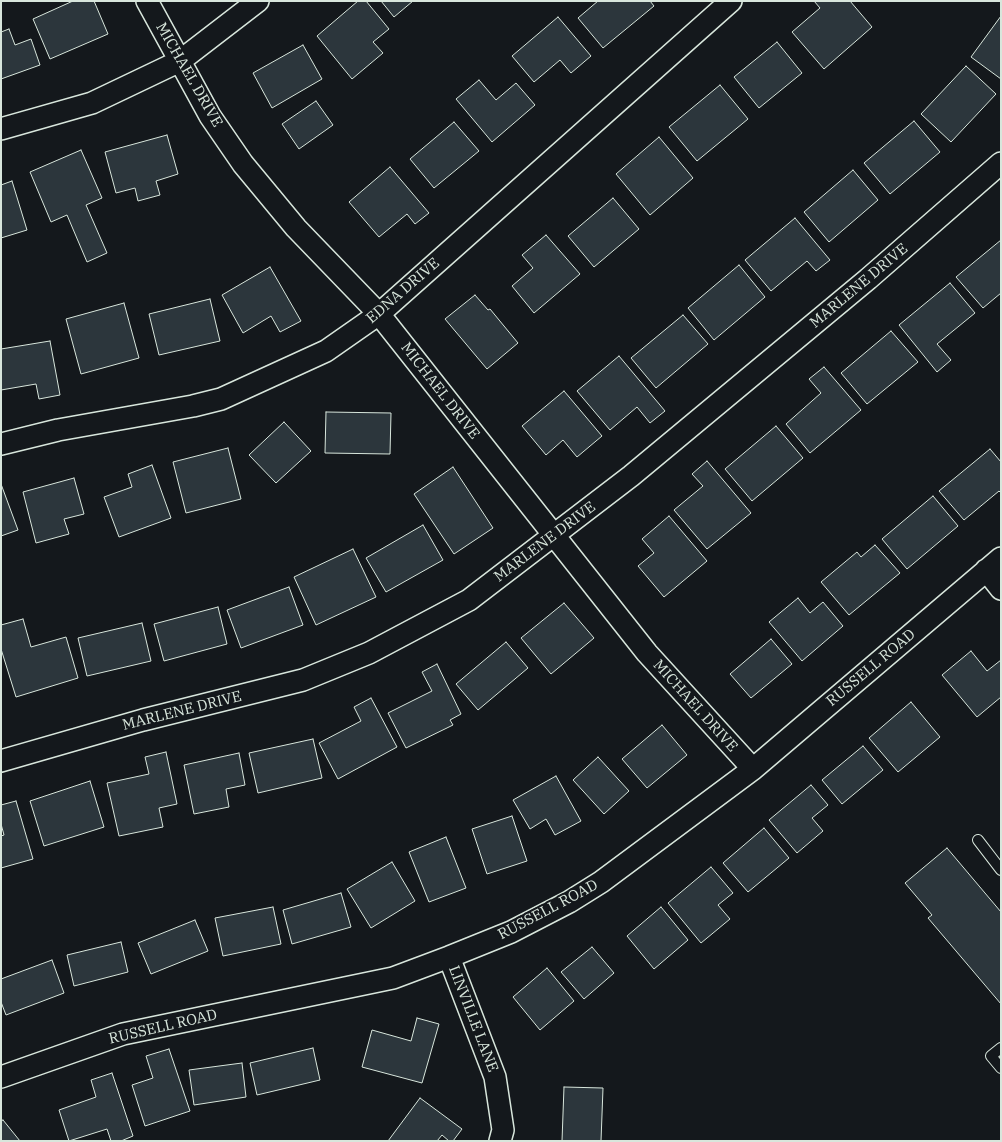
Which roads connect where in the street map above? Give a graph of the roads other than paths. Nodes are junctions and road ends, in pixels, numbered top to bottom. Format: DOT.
graph roads {
  1 [pos="147,1"];
  2 [pos="258,1"];
  3 [pos="731,1"];
  4 [pos="180,61"];
  5 [pos="1,129"];
  6 [pos="1001,163"];
  7 [pos="379,314"];
  8 [pos="1,444"];
  9 [pos="554,535"];
  10 [pos="993,564"];
  11 [pos="1001,589"];
  12 [pos="1,761"];
  13 [pos="753,769"];
  14 [pos="978,840"];
  15 [pos="1001,870"];
  16 [pos="449,957"];
  17 [pos="1001,1048"];
  18 [pos="1001,1068"];
  19 [pos="1,1077"];
  20 [pos="500,1141"];
  1 -- 4 [label="street, MICHAEL DRIVE"];
  2 -- 4 [label="street"];
  3 -- 7 [label="street, EDNA DRIVE"];
  4 -- 5 [label="street"];
  4 -- 7 [label="street, MICHAEL DRIVE"];
  6 -- 9 [label="street, MARLENE DRIVE"];
  7 -- 8 [label="street, EDNA DRIVE"];
  7 -- 9 [label="street, MICHAEL DRIVE"];
  9 -- 12 [label="street, MARLENE DRIVE"];
  9 -- 13 [label="street, MICHAEL DRIVE"];
  10 -- 11 [label="street"];
  10 -- 13 [label="street, RUSSELL ROAD"];
  13 -- 16 [label="street, RUSSELL ROAD"];
  14 -- 15 [label="lane"];
  16 -- 19 [label="street, RUSSELL ROAD"];
  16 -- 20 [label="street, LINVILLE LANE"];
  17 -- 18 [label="lane"];
}
